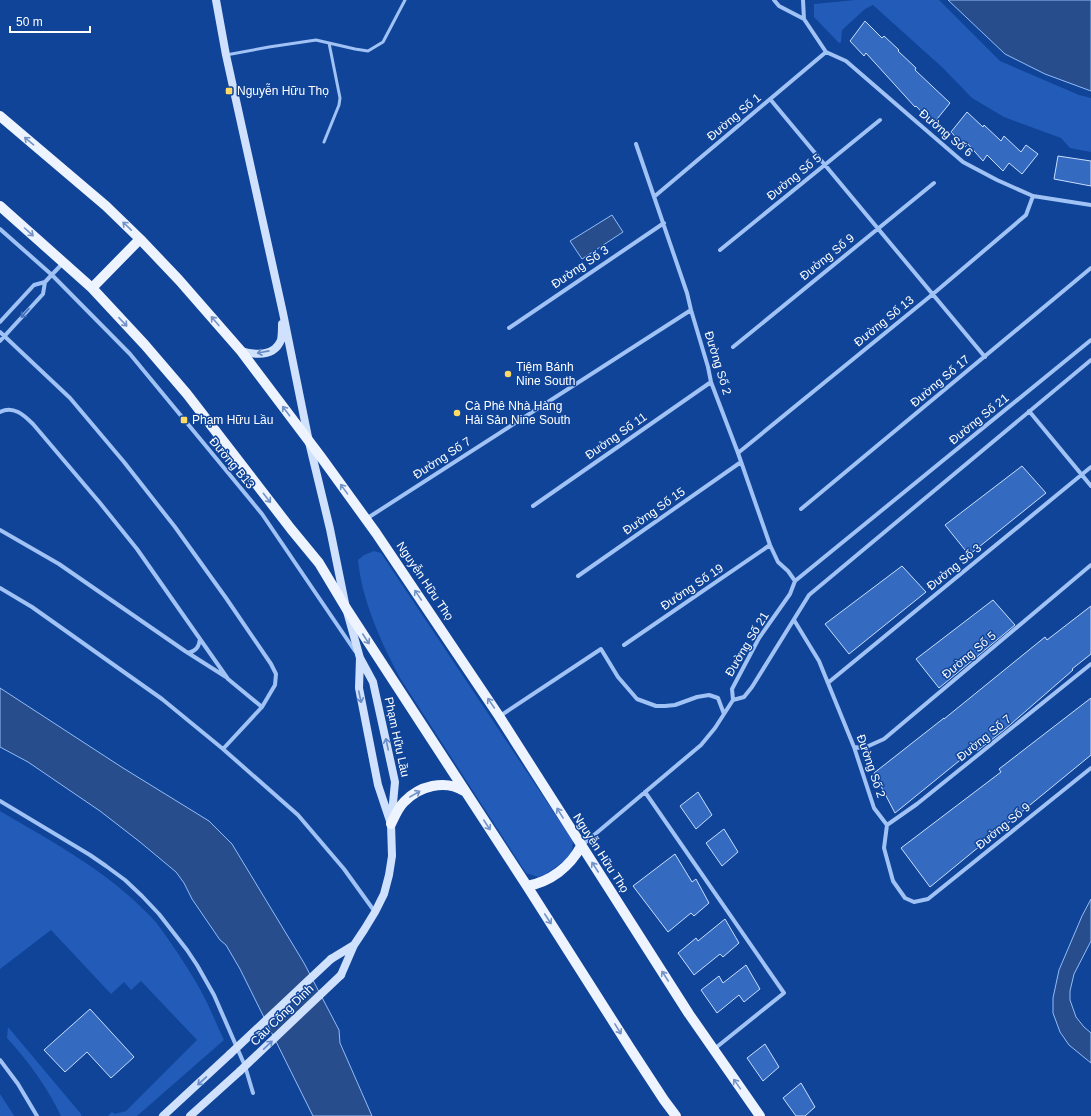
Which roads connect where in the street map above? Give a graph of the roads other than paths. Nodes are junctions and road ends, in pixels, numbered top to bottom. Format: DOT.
graph roads {
  1 [pos="216,0"];
  2 [pos="405,0"];
  3 [pos="774,0"];
  4 [pos="803,0"];
  5 [pos="804,19"];
  6 [pos="329,43"];
  7 [pos="826,52"];
  8 [pos="226,55"];
  9 [pos="770,99"];
  10 [pos="0,116"];
  11 [pos="880,120"];
  12 [pos="324,142"];
  13 [pos="636,144"];
  14 [pos="825,164"];
  15 [pos="934,183"];
  16 [pos="655,196"];
  17 [pos="1033,196"];
  18 [pos="1091,205"];
  19 [pos="0,206"];
  20 [pos="664,223"];
  21 [pos="878,228"];
  22 [pos="0,229"];
  23 [pos="140,239"];
  24 [pos="720,250"];
  25 [pos="63,263"];
  26 [pos="1091,268"];
  27 [pos="52,275"];
  28 [pos="45,282"];
  29 [pos="92,288"];
  30 [pos="933,294"];
  31 [pos="691,310"];
  32 [pos="283,313"];
  33 [pos="0,322"];
  34 [pos="508,328"];
  35 [pos="0,332"];
  36 [pos="4,336"];
  37 [pos="1091,340"];
  38 [pos="0,341"];
  39 [pos="733,347"];
  40 [pos="241,351"];
  41 [pos="985,356"];
  42 [pos="1091,360"];
  43 [pos="711,382"];
  44 [pos="1029,411"];
  45 [pos="0,412"];
  46 [pos="310,442"];
  47 [pos="738,453"];
  48 [pos="741,462"];
  49 [pos="1091,467"];
  50 [pos="1082,475"];
  51 [pos="1091,486"];
  52 [pos="533,506"];
  53 [pos="802,509"];
  54 [pos="366,519"];
  55 [pos="0,530"];
  56 [pos="770,545"];
  57 [pos="1091,565"];
  58 [pos="578,576"];
  59 [pos="795,581"];
  60 [pos="0,588"];
  61 [pos="346,608"];
  62 [pos="794,620"];
  63 [pos="200,639"];
  64 [pos="624,645"];
  65 [pos="188,653"];
  66 [pos="360,658"];
  67 [pos="1091,664"];
  68 [pos="228,679"];
  69 [pos="829,682"];
  70 [pos="733,700"];
  71 [pos="262,707"];
  72 [pos="724,714"];
  73 [pos="499,716"];
  74 [pos="854,747"];
  75 [pos="223,748"];
  76 [pos="1091,768"];
  77 [pos="466,792"];
  78 [pos="644,792"];
  79 [pos="0,801"];
  80 [pos="391,824"];
  81 [pos="887,825"];
  82 [pos="581,846"];
  83 [pos="527,886"];
  84 [pos="375,912"];
  85 [pos="354,945"];
  86 [pos="330,959"];
  87 [pos="341,975"];
  88 [pos="713,1050"];
  89 [pos="0,1060"];
  90 [pos="253,1093"];
  91 [pos="37,1116"];
  92 [pos="163,1116"];
  93 [pos="190,1116"];
  94 [pos="676,1116"];
  95 [pos="760,1116"];
  1 -- 8 [label="main road, Phạm Hữu Lầu"];
  2 -- 6 [label="lane"];
  3 -- 5 [label="street"];
  4 -- 5 [label="street"];
  5 -- 7 [label="street"];
  6 -- 8 [label="lane"];
  6 -- 12 [label="lane"];
  7 -- 9 [label="street, Đường Số 1"];
  7 -- 17 [label="street, Đường Số 6"];
  8 -- 32 [label="main road, Phạm Hữu Lầu"];
  9 -- 14 [label="street"];
  9 -- 16 [label="street, Đường Số 1"];
  23 -- 10 [label="main road, Nguyễn Hữu Thọ, one-way"];
  11 -- 14 [label="street, Đường Số 5"];
  13 -- 16 [label="street, Đường Số 2"];
  14 -- 21 [label="street"];
  14 -- 24 [label="street, Đường Số 5"];
  15 -- 21 [label="street, Đường Số 9"];
  16 -- 20 [label="street, Đường Số 2"];
  17 -- 18 [label="street, Đường Số 6"];
  17 -- 30 [label="street, Đường Số 13"];
  19 -- 25 [label="main road, one-way"];
  20 -- 31 [label="street, Đường Số 2"];
  20 -- 34 [label="street, Đường Số 3"];
  21 -- 30 [label="street"];
  21 -- 39 [label="street, Đường Số 9"];
  22 -- 27 [label="street, Đường B13"];
  23 -- 29 [label="main road"];
  40 -- 23 [label="main road, Nguyễn Hữu Thọ, one-way"];
  25 -- 27 [label="street"];
  25 -- 29 [label="main road"];
  26 -- 41 [label="street, Đường Số 17"];
  27 -- 28 [label="street"];
  27 -- 66 [label="street, Đường B13"];
  28 -- 33 [label="street"];
  28 -- 36 [label="street, one-way"];
  29 -- 61 [label="main road, one-way"];
  30 -- 41 [label="street"];
  30 -- 47 [label="street, Đường Số 13"];
  31 -- 43 [label="street, Đường Số 2"];
  31 -- 54 [label="street, Đường Số 7"];
  32 -- 40 [label="main road, one-way"];
  32 -- 46 [label="main road, Phạm Hữu Lầu"];
  35 -- 36 [label="street"];
  36 -- 38 [label="street"];
  36 -- 71 [label="street"];
  37 -- 59 [label="street, Đường Số 21"];
  46 -- 40 [label="main road, Nguyễn Hữu Thọ, one-way"];
  41 -- 53 [label="street, Đường Số 17"];
  42 -- 44 [label="street"];
  43 -- 47 [label="street, Đường Số 2"];
  43 -- 52 [label="street, Đường Số 11"];
  44 -- 50 [label="street"];
  44 -- 62 [label="street"];
  45 -- 63 [label="street"];
  54 -- 46 [label="main road, Nguyễn Hữu Thọ, one-way"];
  46 -- 61 [label="main road, Phạm Hữu Lầu"];
  47 -- 48 [label="street, Đường Số 2"];
  48 -- 56 [label="street, Đường Số 2"];
  48 -- 58 [label="street, Đường Số 15"];
  49 -- 50 [label="street, Đường Số 3"];
  50 -- 51 [label="street"];
  50 -- 69 [label="street, Đường Số 3"];
  73 -- 54 [label="main road, Nguyễn Hữu Thọ, one-way"];
  55 -- 65 [label="street"];
  56 -- 59 [label="street, Đường Số 2"];
  56 -- 64 [label="street, Đường Số 19"];
  57 -- 74 [label="street, Đường Số 5"];
  59 -- 70 [label="street, Đường Số 21"];
  60 -- 75 [label="street"];
  61 -- 66 [label="main road, Phạm Hữu Lầu"];
  61 -- 77 [label="main road, one-way"];
  62 -- 69 [label="street, Đường Số 2"];
  62 -- 70 [label="street"];
  63 -- 65 [label="street"];
  63 -- 68 [label="street"];
  65 -- 68 [label="street"];
  66 -- 80 [label="main road, Phạm Hữu Lầu, one-way"];
  80 -- 66 [label="main road, Phạm Hữu Lầu, one-way"];
  67 -- 81 [label="street, Đường Số 7"];
  68 -- 71 [label="street"];
  69 -- 74 [label="street, Đường Số 2"];
  70 -- 72 [label="street"];
  71 -- 75 [label="street"];
  72 -- 73 [label="street"];
  72 -- 78 [label="street"];
  82 -- 73 [label="main road, Nguyễn Hữu Thọ, one-way"];
  74 -- 81 [label="street, Đường Số 2"];
  75 -- 84 [label="street"];
  76 -- 81 [label="street, Đường Số 9"];
  80 -- 77 [label="main road, one-way"];
  77 -- 83 [label="main road, one-way"];
  78 -- 82 [label="street"];
  78 -- 88 [label="street"];
  79 -- 90 [label="street"];
  80 -- 84 [label="main road, Phạm Hữu Lầu"];
  82 -- 83 [label="main road"];
  88 -- 82 [label="main road, Nguyễn Hữu Thọ, one-way"];
  83 -- 94 [label="main road, one-way"];
  84 -- 85 [label="main road, Phạm Hữu Lầu"];
  85 -- 86 [label="main road, Phạm Hữu Lầu"];
  85 -- 87 [label="main road, Phạm Hữu Lầu"];
  86 -- 92 [label="main road, Cầu Cống Dinh, one-way, bridge"];
  93 -- 87 [label="main road, Cầu Cống Dinh, one-way, bridge"];
  95 -- 88 [label="main road, Nguyễn Hữu Thọ, one-way"];
  89 -- 91 [label="street"];
}
